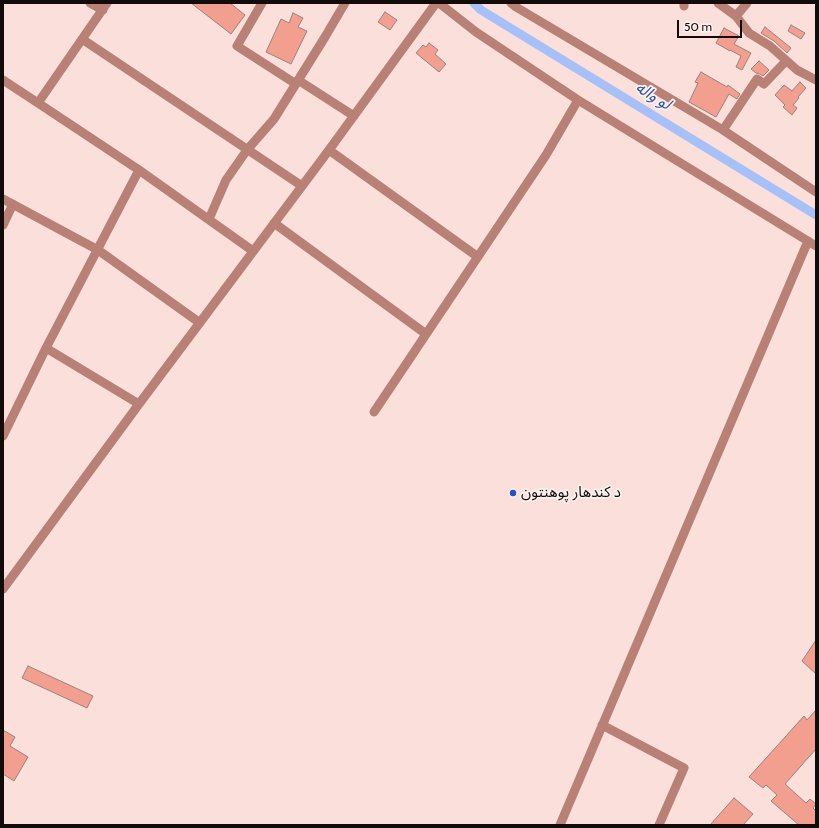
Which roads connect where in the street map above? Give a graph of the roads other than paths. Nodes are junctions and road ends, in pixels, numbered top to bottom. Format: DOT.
graph roads {
  1 [pos="90,3"];
  2 [pos="262,3"];
  3 [pos="345,3"];
  4 [pos="437,3"];
  5 [pos="511,3"];
  6 [pos="718,3"];
  7 [pos="747,3"];
  8 [pos="105,6"];
  9 [pos="736,16"];
  10 [pos="82,39"];
  11 [pos="786,61"];
  12 [pos="3,80"];
  13 [pos="816,80"];
  14 [pos="297,82"];
  15 [pos="578,100"];
  16 [pos="38,103"];
  17 [pos="354,116"];
  18 [pos="723,130"];
  19 [pos="247,150"];
  20 [pos="329,150"];
  21 [pos="139,170"];
  22 [pos="302,186"];
  23 [pos="816,192"];
  24 [pos="3,199"];
  25 [pos="13,204"];
  26 [pos="209,219"];
  27 [pos="274,223"];
  28 [pos="3,225"];
  29 [pos="812,244"];
  30 [pos="98,250"];
  31 [pos="253,250"];
  32 [pos="478,257"];
  33 [pos="200,323"];
  34 [pos="426,334"];
  35 [pos="46,348"];
  36 [pos="139,404"];
  37 [pos="374,412"];
  38 [pos="3,436"];
  39 [pos="5,583"];
  40 [pos="602,725"];
  41 [pos="560,825"];
  42 [pos="659,825"];
  1 -- 8 [label="street"];
  2 -- 14 [label="street"];
  3 -- 14 [label="street"];
  4 -- 15 [label="street"];
  4 -- 17 [label="street"];
  5 -- 18 [label="street"];
  6 -- 9 [label="street"];
  7 -- 9 [label="street"];
  8 -- 10 [label="street"];
  9 -- 11 [label="street"];
  10 -- 16 [label="street"];
  10 -- 19 [label="street"];
  11 -- 13 [label="street"];
  11 -- 18 [label="street"];
  12 -- 16 [label="street"];
  14 -- 17 [label="street"];
  14 -- 19 [label="street"];
  15 -- 29 [label="street"];
  15 -- 32 [label="street"];
  16 -- 21 [label="street"];
  17 -- 20 [label="street"];
  18 -- 23 [label="street"];
  19 -- 22 [label="street"];
  19 -- 26 [label="street"];
  20 -- 22 [label="street"];
  20 -- 32 [label="street"];
  21 -- 26 [label="street"];
  21 -- 30 [label="street"];
  22 -- 27 [label="street"];
  24 -- 25 [label="street"];
  25 -- 28 [label="street"];
  25 -- 30 [label="street"];
  26 -- 31 [label="street"];
  27 -- 31 [label="street"];
  27 -- 34 [label="street"];
  29 -- 40 [label="street"];
  30 -- 33 [label="street"];
  30 -- 35 [label="street"];
  31 -- 33 [label="street"];
  32 -- 34 [label="street"];
  33 -- 36 [label="street"];
  34 -- 37 [label="street"];
  35 -- 36 [label="street"];
  35 -- 38 [label="street"];
  36 -- 39 [label="street"];
  40 -- 41 [label="street"];
  40 -- 42 [label="street"];
}
